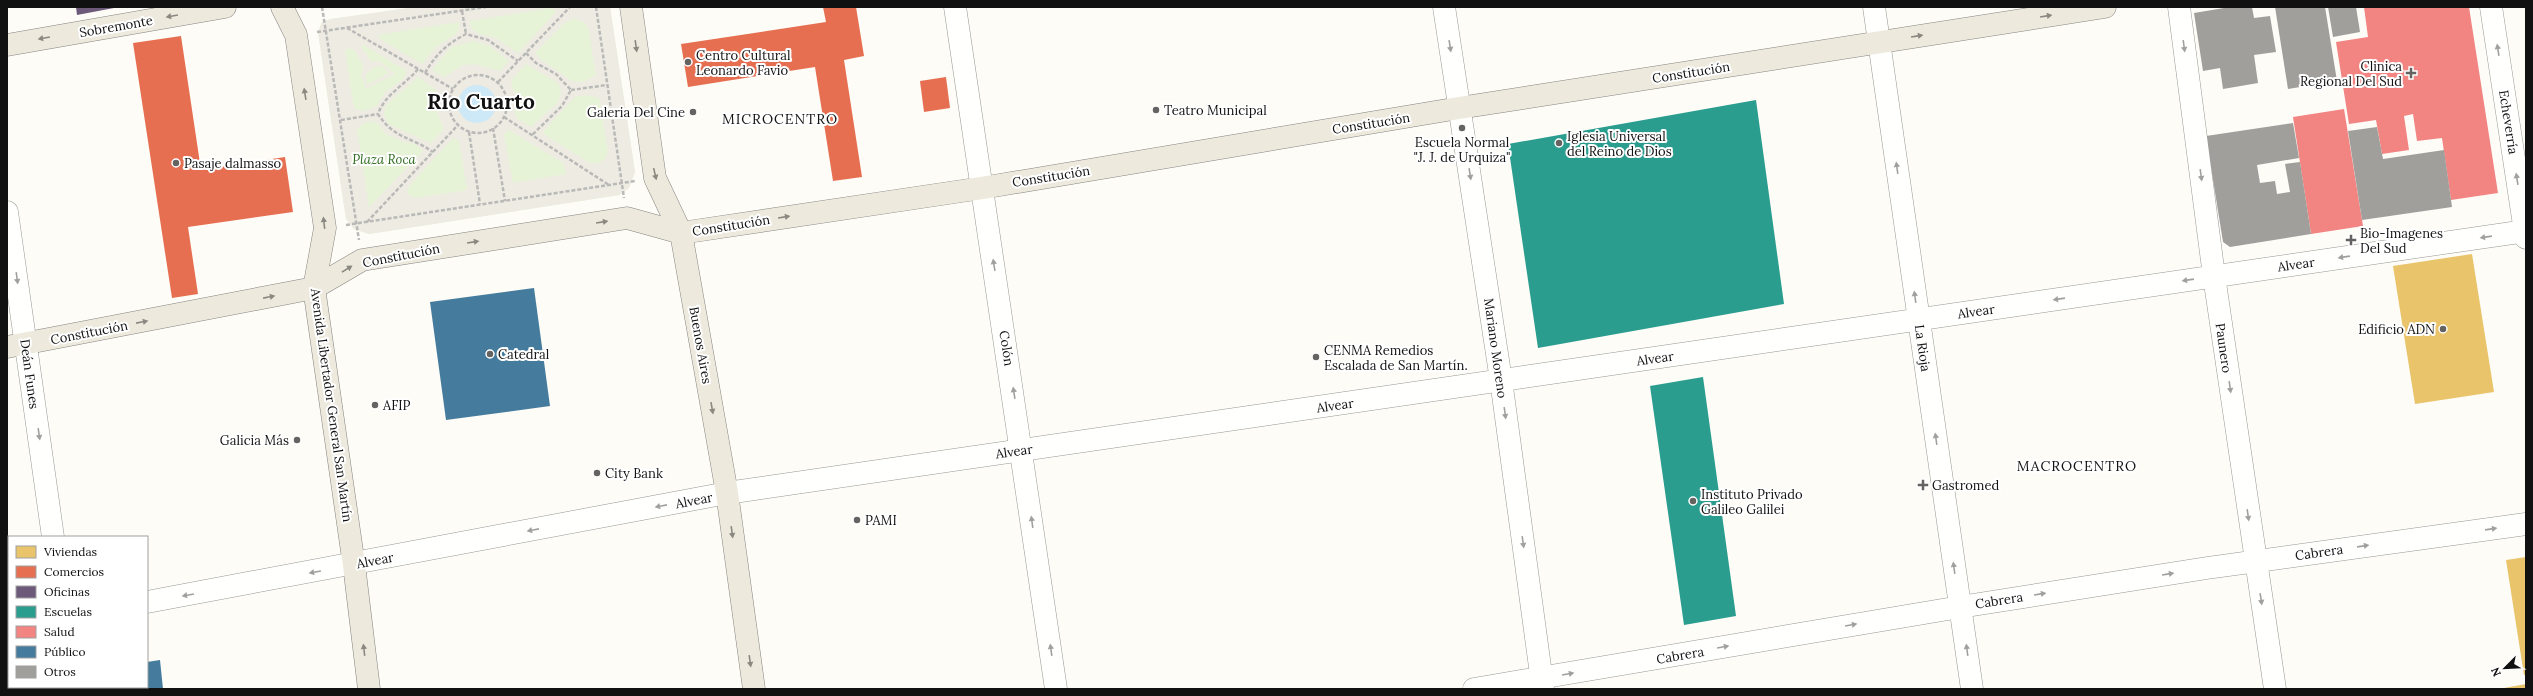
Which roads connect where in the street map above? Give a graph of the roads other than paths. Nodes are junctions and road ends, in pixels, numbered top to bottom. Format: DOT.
graph roads {
  1 [pos="225,7"];
  2 [pos="282,7"];
  3 [pos="631,7"];
  4 [pos="955,7"];
  5 [pos="1444,7"];
  6 [pos="1874,7"];
  7 [pos="2105,7"];
  8 [pos="2179,7"];
  9 [pos="2491,7"];
  10 [pos="1879,42"];
  11 [pos="7,45"];
  12 [pos="1460,108"];
  13 [pos="982,188"];
  14 [pos="7,212"];
  15 [pos="681,233"];
  16 [pos="2526,233"];
  17 [pos="2214,276"];
  18 [pos="314,288"];
  19 [pos="1918,320"];
  20 [pos="17,345"];
  21 [pos="1501,380"];
  22 [pos="1022,450"];
  23 [pos="727,494"];
  24 [pos="2526,524"];
  25 [pos="53,536"];
  26 [pos="2254,560"];
  27 [pos="354,565"];
  28 [pos="148,602"];
  29 [pos="1960,606"];
  30 [pos="1542,684"];
  31 [pos="369,689"];
  32 [pos="754,689"];
  33 [pos="1056,689"];
  34 [pos="1474,689"];
  35 [pos="1972,689"];
  36 [pos="2275,689"];
  1 -- 11 [label="main road, Sobremonte, one-way"];
  18 -- 2 [label="main road, Avenida Libertador General San Martín, one-way"];
  3 -- 15 [label="main road, Buenos Aires, one-way"];
  4 -- 13 [label="street, Colón"];
  5 -- 12 [label="street, Mariano Moreno, one-way"];
  6 -- 10 [label="street, La Rioja"];
  10 -- 7 [label="main road, Constitución, one-way"];
  8 -- 17 [label="street, Paunero, one-way"];
  16 -- 9 [label="street, Echeverría, one-way"];
  10 -- 12 [label="main road, Constitución"];
  19 -- 10 [label="street, La Rioja, one-way"];
  12 -- 13 [label="main road, Constitución"];
  12 -- 21 [label="street, Mariano Moreno, one-way"];
  15 -- 13 [label="main road, Constitución, one-way"];
  22 -- 13 [label="street, Colón, one-way"];
  14 -- 20 [label="street, Deán Funes, one-way"];
  18 -- 15 [label="main road, Constitución, one-way"];
  15 -- 23 [label="main road, Buenos Aires, one-way"];
  16 -- 17 [label="street, Alvear, one-way"];
  17 -- 19 [label="street, Alvear, one-way"];
  17 -- 26 [label="street, Paunero, one-way"];
  20 -- 18 [label="main road, Constitución, one-way"];
  18 -- 27 [label="main road, Avenida Libertador General San Martín"];
  19 -- 21 [label="street, Alvear"];
  29 -- 19 [label="street, La Rioja, one-way"];
  20 -- 25 [label="street, Deán Funes, one-way"];
  21 -- 22 [label="street, Alvear"];
  21 -- 30 [label="street, Mariano Moreno, one-way"];
  22 -- 23 [label="street, Alvear"];
  33 -- 22 [label="street, Colón, one-way"];
  23 -- 27 [label="street, Alvear, one-way"];
  23 -- 32 [label="main road, Buenos Aires, one-way"];
  26 -- 24 [label="street, Cabrera, one-way"];
  29 -- 26 [label="street, Cabrera, one-way"];
  26 -- 36 [label="street, Paunero, one-way"];
  27 -- 28 [label="street, Alvear, one-way"];
  31 -- 27 [label="main road, Avenida Libertador General San Martín, one-way"];
  30 -- 29 [label="street, Cabrera, one-way"];
  35 -- 29 [label="street, La Rioja, one-way"];
  30 -- 34 [label="street, Cabrera"];
}
